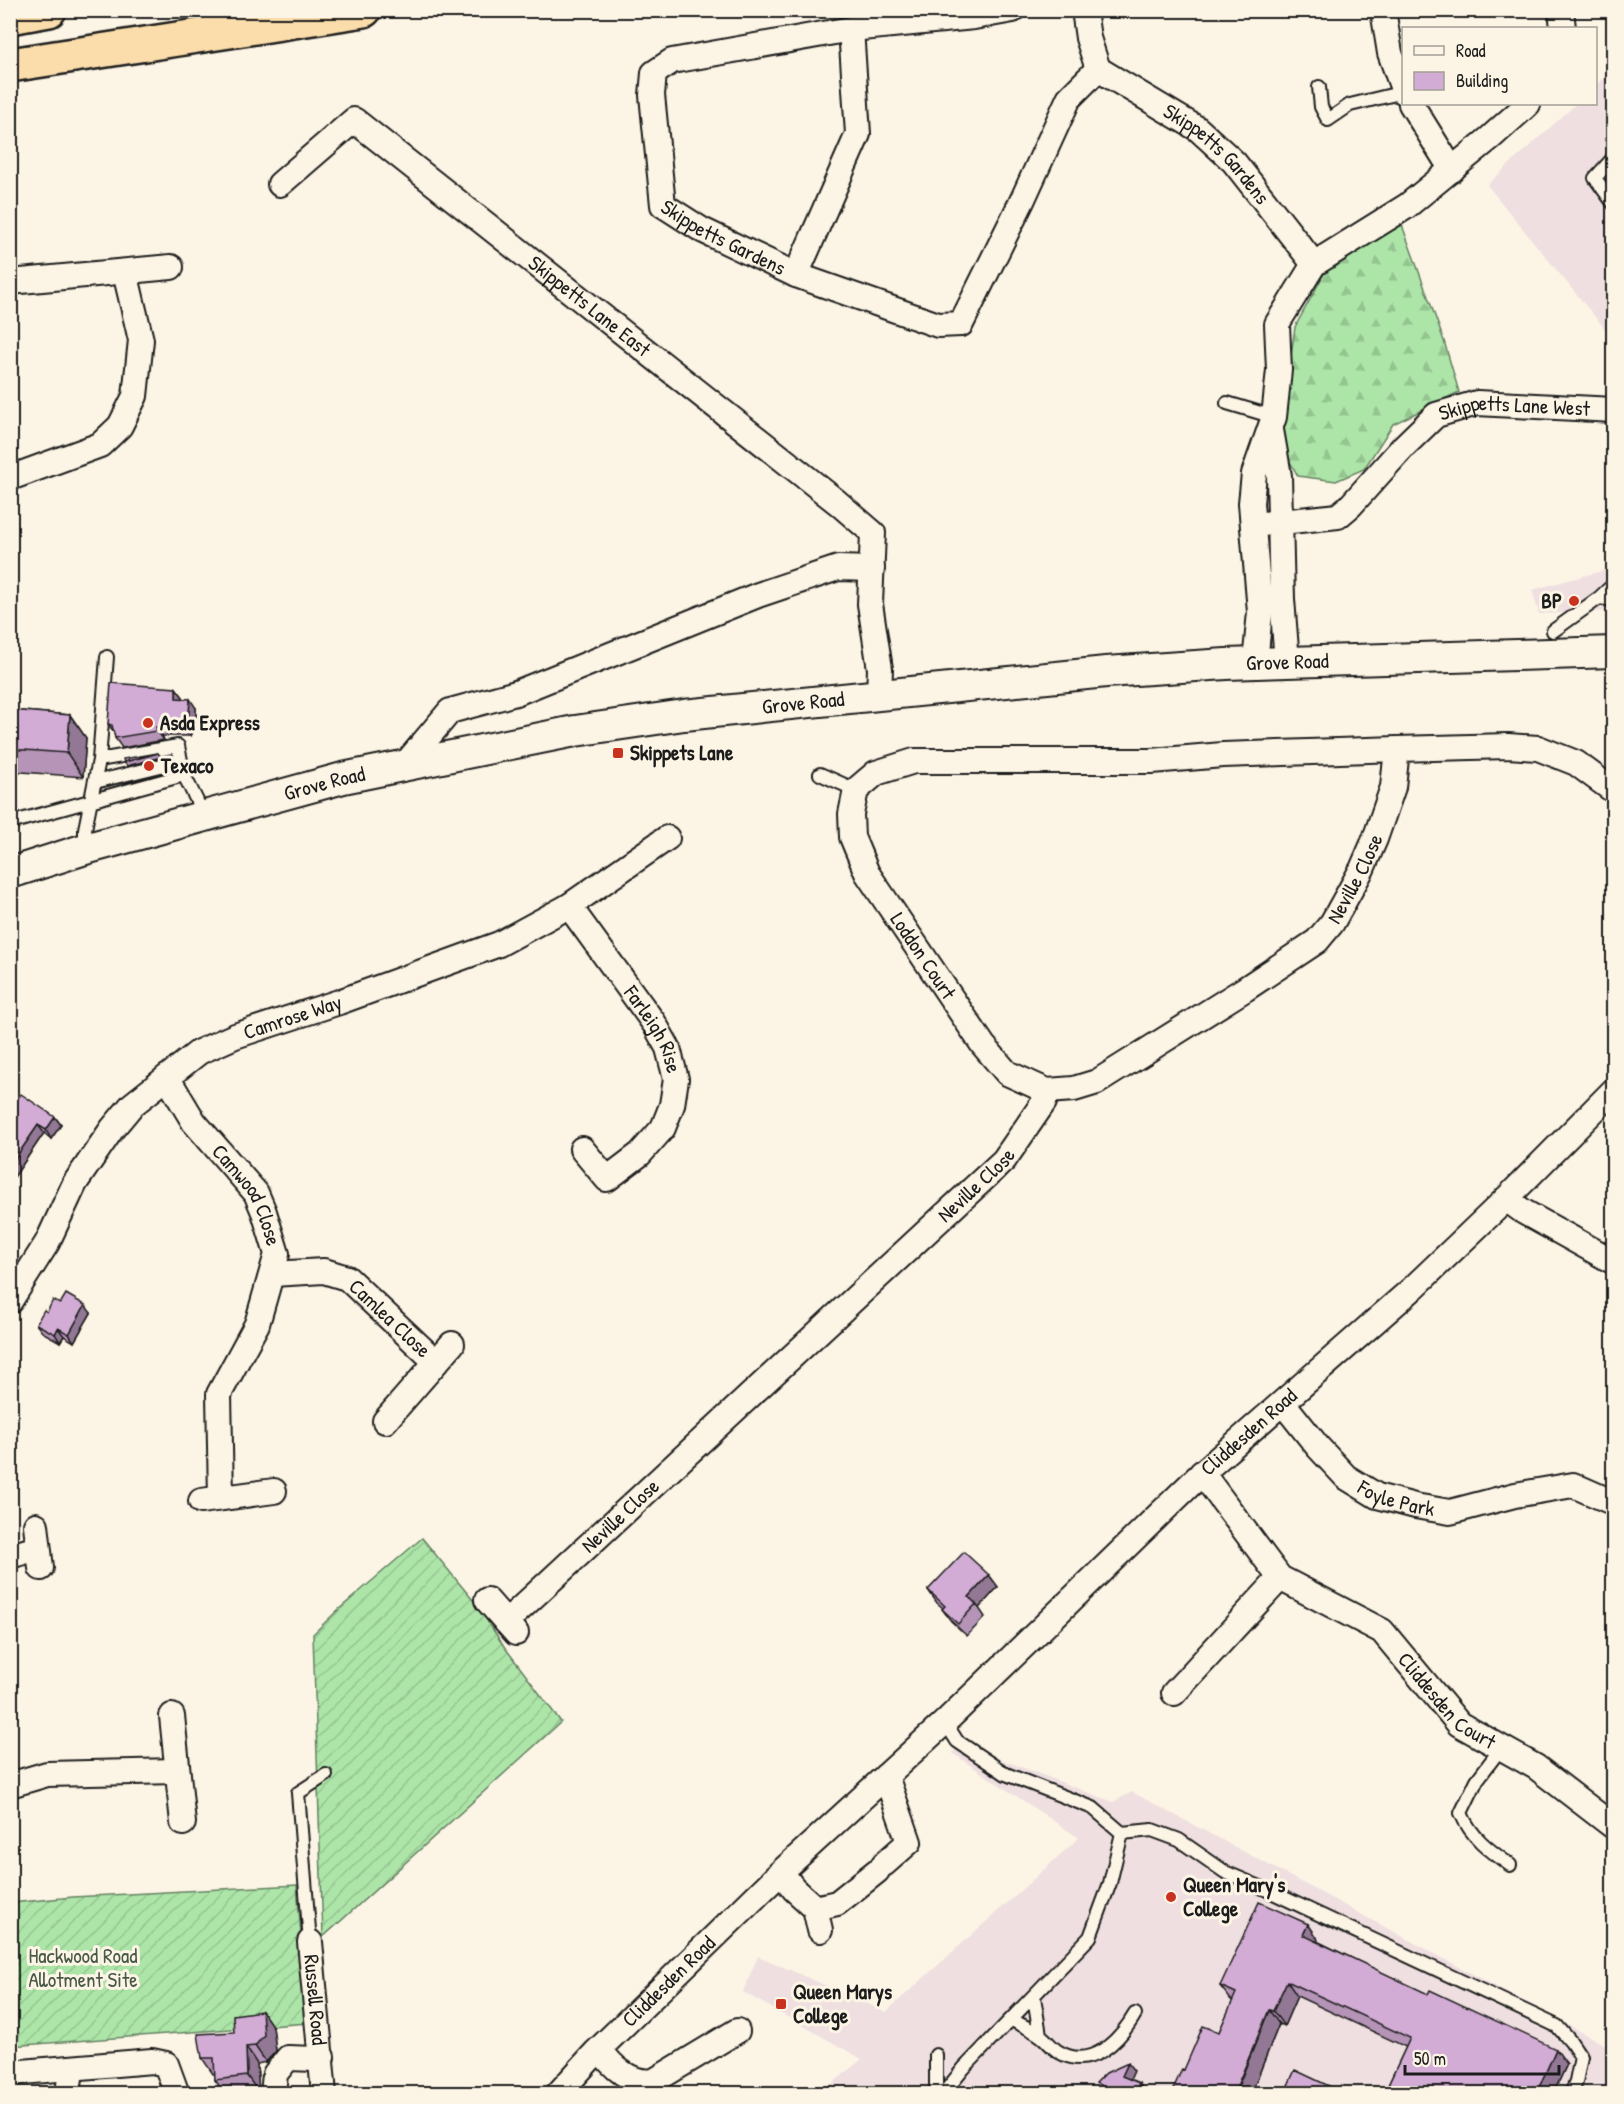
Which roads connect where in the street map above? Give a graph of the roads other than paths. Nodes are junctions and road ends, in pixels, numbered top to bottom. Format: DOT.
graph roads {
  1 [pos="364,10"];
  2 [pos="1013,10"];
  3 [pos="1084,10"];
  4 [pos="1383,10"];
  5 [pos="1561,10"];
  6 [pos="1563,27"];
  7 [pos="851,29"];
  8 [pos="24,63"];
  9 [pos="1098,69"];
  10 [pos="1402,86"];
  11 [pos="1319,87"];
  12 [pos="1402,92"];
  13 [pos="1412,105"];
  14 [pos="1527,105"];
  15 [pos="1614,157"];
  16 [pos="1452,170"];
  17 [pos="280,184"];
  18 [pos="1614,204"];
  19 [pos="1314,264"];
  20 [pos="171,267"];
  21 [pos="125,272"];
  22 [pos="796,275"];
  23 [pos="10,282"];
  24 [pos="1227,403"];
  25 [pos="1614,410"];
  26 [pos="1272,423"];
  27 [pos="10,478"];
  28 [pos="1280,523"];
  29 [pos="1253,525"];
  30 [pos="872,569"];
  31 [pos="1614,584"];
  32 [pos="1599,598"];
  33 [pos="1614,600"];
  34 [pos="1553,631"];
  35 [pos="1614,652"];
  36 [pos="107,657"];
  37 [pos="1287,662"];
  38 [pos="1255,663"];
  39 [pos="879,695"];
  40 [pos="1397,749"];
  41 [pos="99,760"];
  42 [pos="181,761"];
  43 [pos="403,767"];
  44 [pos="820,774"];
  45 [pos="184,775"];
  46 [pos="95,782"];
  47 [pos="856,790"];
  48 [pos="1614,791"];
  49 [pos="92,800"];
  50 [pos="200,818"];
  51 [pos="10,823"];
  52 [pos="667,838"];
  53 [pos="85,849"];
  54 [pos="10,873"];
  55 [pos="568,906"];
  56 [pos="167,1077"];
  57 [pos="1614,1090"];
  58 [pos="1047,1091"];
  59 [pos="582,1149"];
  60 [pos="1506,1199"];
  61 [pos="1614,1262"];
  62 [pos="272,1274"];
  63 [pos="10,1301"];
  64 [pos="1283,1402"];
  65 [pos="385,1421"];
  66 [pos="1202,1473"];
  67 [pos="274,1491"];
  68 [pos="1614,1503"];
  69 [pos="38,1547"];
  70 [pos="10,1556"];
  71 [pos="1280,1578"];
  72 [pos="487,1600"];
  73 [pos="1174,1693"];
  74 [pos="172,1716"];
  75 [pos="945,1722"];
  76 [pos="1502,1748"];
  77 [pos="176,1771"];
  78 [pos="326,1775"];
  79 [pos="886,1776"];
  80 [pos="10,1785"];
  81 [pos="183,1823"];
  82 [pos="1614,1827"];
  83 [pos="1122,1833"];
  84 [pos="1510,1865"];
  85 [pos="781,1872"];
  86 [pos="310,1942"];
  87 [pos="1034,1997"];
  88 [pos="1135,2014"];
  89 [pos="1012,2020"];
  90 [pos="738,2031"];
  91 [pos="1040,2035"];
  92 [pos="600,2049"];
  93 [pos="936,2055"];
  94 [pos="322,2057"];
  95 [pos="71,2069"];
  96 [pos="10,2073"];
  97 [pos="68,2094"];
  98 [pos="177,2094"];
  99 [pos="273,2094"];
  100 [pos="324,2094"];
  101 [pos="558,2094"];
  102 [pos="936,2094"];
  103 [pos="943,2094"];
  104 [pos="1571,2094"];
  1 -- 8 [label="highway"];
  2 -- 7 [label="street, Skippetts Gardens"];
  3 -- 9 [label="street"];
  4 -- 10 [label="street"];
  5 -- 6 [label="street"];
  7 -- 22 [label="street, Skippetts Gardens"];
  7 -- 22 [label="street, Skippetts Gardens"];
  9 -- 19 [label="street, Skippetts Gardens"];
  9 -- 22 [label="street, Skippetts Gardens"];
  11 -- 12 [label="lane"];
  13 -- 16 [label="street"];
  14 -- 16 [label="street"];
  15 -- 18 [label="lane"];
  16 -- 19 [label="street"];
  17 -- 30 [label="street, Skippetts Lane East"];
  19 -- 26 [label="street"];
  20 -- 21 [label="street"];
  21 -- 23 [label="street"];
  21 -- 27 [label="street"];
  24 -- 26 [label="lane"];
  25 -- 28 [label="street, Skippetts Lane West"];
  26 -- 28 [label="street"];
  26 -- 29 [label="street"];
  28 -- 29 [label="street, Skippetts Lane West"];
  28 -- 37 [label="street"];
  29 -- 38 [label="street"];
  30 -- 39 [label="street, Skippetts Lane East"];
  30 -- 43 [label="street"];
  31 -- 32 [label="lane"];
  32 -- 33 [label="lane"];
  32 -- 34 [label="lane"];
  35 -- 37 [label="street, Grove Road"];
  36 -- 41 [label="lane"];
  37 -- 38 [label="street, Grove Road"];
  38 -- 39 [label="street, Grove Road"];
  39 -- 43 [label="street, Grove Road"];
  40 -- 47 [label="street"];
  40 -- 48 [label="street"];
  40 -- 58 [label="street, Neville Close"];
  41 -- 42 [label="lane"];
  41 -- 46 [label="lane"];
  42 -- 45 [label="lane"];
  42 -- 46 [label="lane"];
  43 -- 50 [label="street, Grove Road"];
  44 -- 47 [label="lane"];
  45 -- 49 [label="lane"];
  45 -- 50 [label="lane"];
  46 -- 49 [label="lane"];
  47 -- 58 [label="street, Loddon Court"];
  49 -- 51 [label="lane"];
  49 -- 53 [label="lane"];
  50 -- 53 [label="street, Grove Road"];
  52 -- 55 [label="street, Camrose Way"];
  53 -- 54 [label="street, Grove Road"];
  55 -- 56 [label="street, Camrose Way"];
  55 -- 59 [label="street, Farleigh Rise"];
  56 -- 62 [label="street, Camwood Close"];
  56 -- 63 [label="street, Camrose Way"];
  57 -- 60 [label="street, Cliddesden Road"];
  58 -- 72 [label="street, Neville Close"];
  60 -- 61 [label="street"];
  60 -- 64 [label="street, Cliddesden Road"];
  62 -- 65 [label="street, Camlea Close"];
  62 -- 67 [label="street, Camwood Close"];
  64 -- 66 [label="street, Cliddesden Road"];
  64 -- 68 [label="street, Foyle Park"];
  66 -- 71 [label="street, Cliddesden Court"];
  66 -- 75 [label="street, Cliddesden Road"];
  69 -- 70 [label="street"];
  71 -- 73 [label="street"];
  71 -- 76 [label="street, Cliddesden Court"];
  74 -- 77 [label="street"];
  75 -- 79 [label="street, Cliddesden Road"];
  75 -- 83 [label="lane"];
  76 -- 82 [label="street, Cliddesden Court"];
  76 -- 84 [label="lane"];
  77 -- 80 [label="street"];
  77 -- 81 [label="street"];
  78 -- 86 [label="lane"];
  79 -- 85 [label="street, Cliddesden Road"];
  79 -- 85 [label="street"];
  83 -- 87 [label="lane"];
  83 -- 104 [label="lane"];
  85 -- 92 [label="street, Cliddesden Road"];
  86 -- 94 [label="street, Russell Road"];
  87 -- 89 [label="lane"];
  87 -- 91 [label="lane"];
  88 -- 91 [label="lane"];
  89 -- 91 [label="lane"];
  89 -- 103 [label="lane"];
  90 -- 92 [label="street"];
  92 -- 101 [label="street, Cliddesden Road"];
  93 -- 102 [label="lane"];
  94 -- 99 [label="street, Russell Road"];
  94 -- 100 [label="street, Russell Road"];
  95 -- 96 [label="street"];
  95 -- 97 [label="street"];
  95 -- 98 [label="street"];
}
